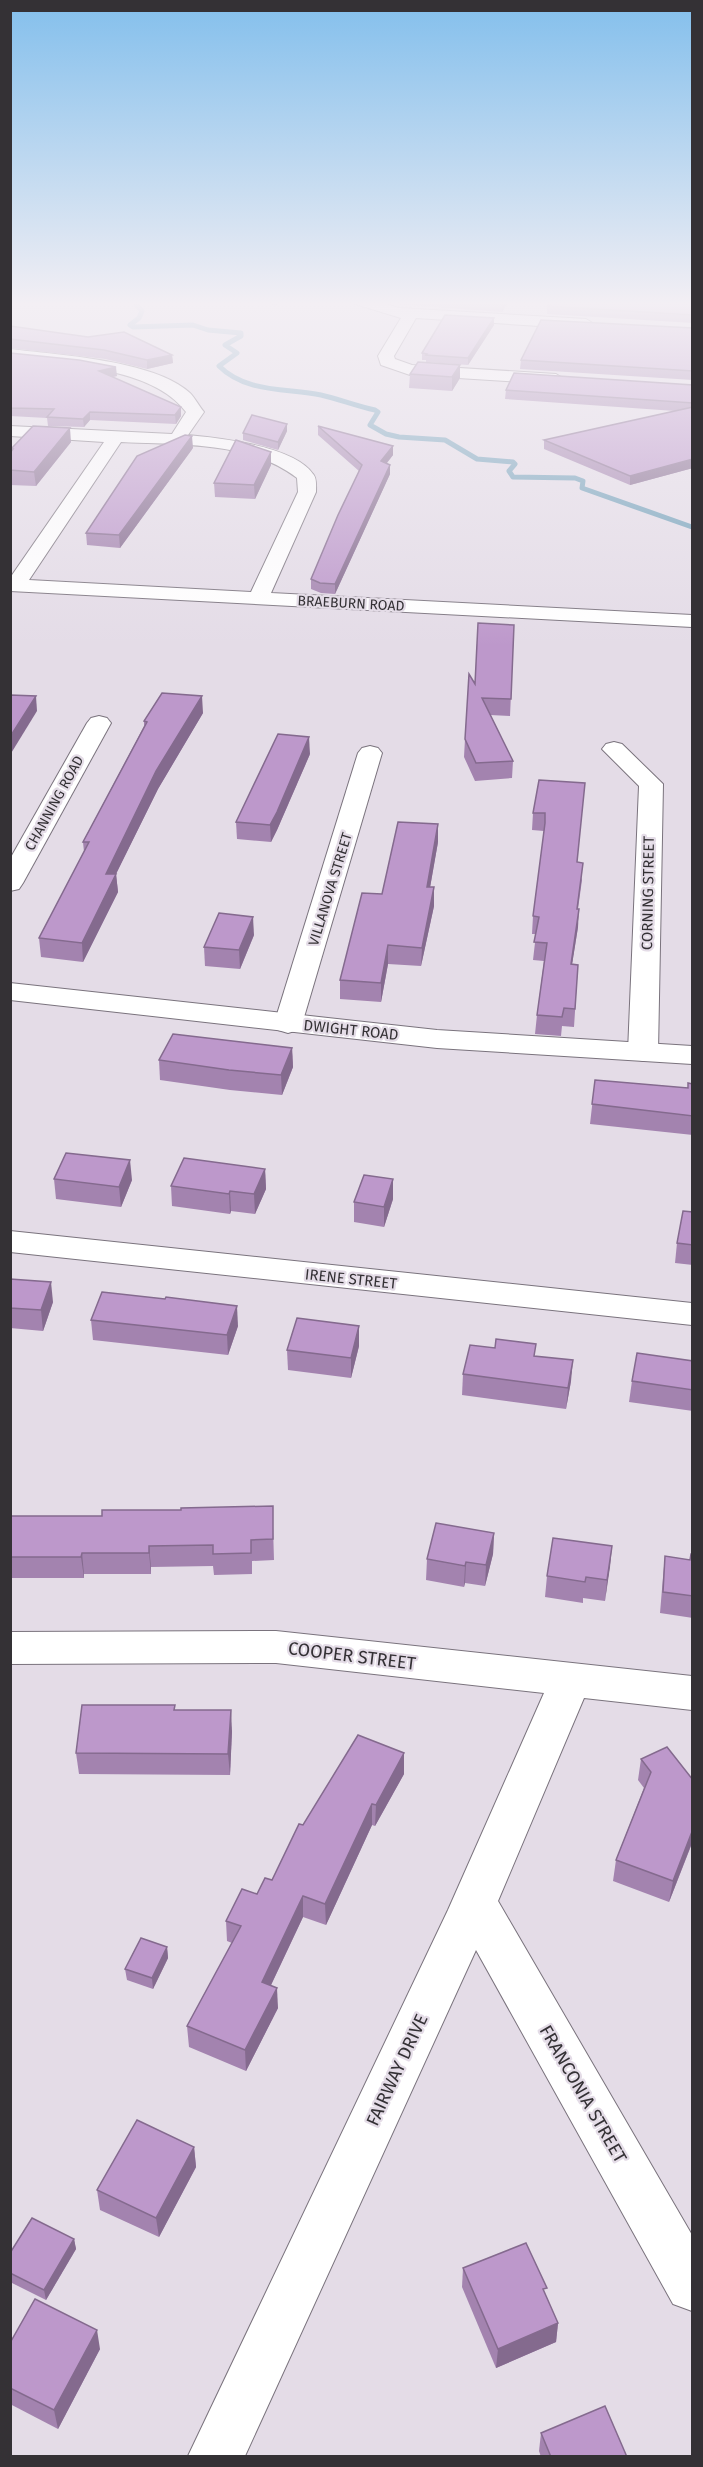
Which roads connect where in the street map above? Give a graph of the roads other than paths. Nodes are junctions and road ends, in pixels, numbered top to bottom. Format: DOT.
graph roads {
  1 [pos="192,416"];
  2 [pos="10,431"];
  3 [pos="116,437"];
  4 [pos="177,439"];
  5 [pos="13,585"];
  6 [pos="258,599"];
  7 [pos="693,621"];
  8 [pos="99,723"];
  9 [pos="614,749"];
  10 [pos="370,753"];
  11 [pos="10,883"];
  12 [pos="10,992"];
  13 [pos="288,1024"];
  14 [pos="643,1052"];
  15 [pos="693,1055"];
  16 [pos="10,1241"];
  17 [pos="693,1314"];
  18 [pos="10,1648"];
  19 [pos="570,1681"];
  20 [pos="693,1693"];
  21 [pos="474,1902"];
  22 [pos="693,2285"];
  23 [pos="216,2457"];
  1 -- 4 [label="street"];
  2 -- 3 [label="street"];
  3 -- 4 [label="street"];
  3 -- 5 [label="street"];
  4 -- 6 [label="street"];
  5 -- 6 [label="street, BRAEBURN ROAD"];
  6 -- 7 [label="street, BRAEBURN ROAD"];
  8 -- 11 [label="street, CHANNING ROAD"];
  9 -- 14 [label="street, CORNING STREET"];
  10 -- 13 [label="street, VILLANOVA STREET"];
  12 -- 13 [label="street, DWIGHT ROAD"];
  13 -- 14 [label="street, DWIGHT ROAD"];
  14 -- 15 [label="street, DWIGHT ROAD"];
  16 -- 17 [label="street, IRENE STREET"];
  18 -- 19 [label="street, COOPER STREET"];
  19 -- 20 [label="street, COOPER STREET"];
  19 -- 21 [label="street, FAIRWAY DRIVE"];
  21 -- 22 [label="street, FRANCONIA STREET"];
  21 -- 23 [label="street, FAIRWAY DRIVE"];
}
